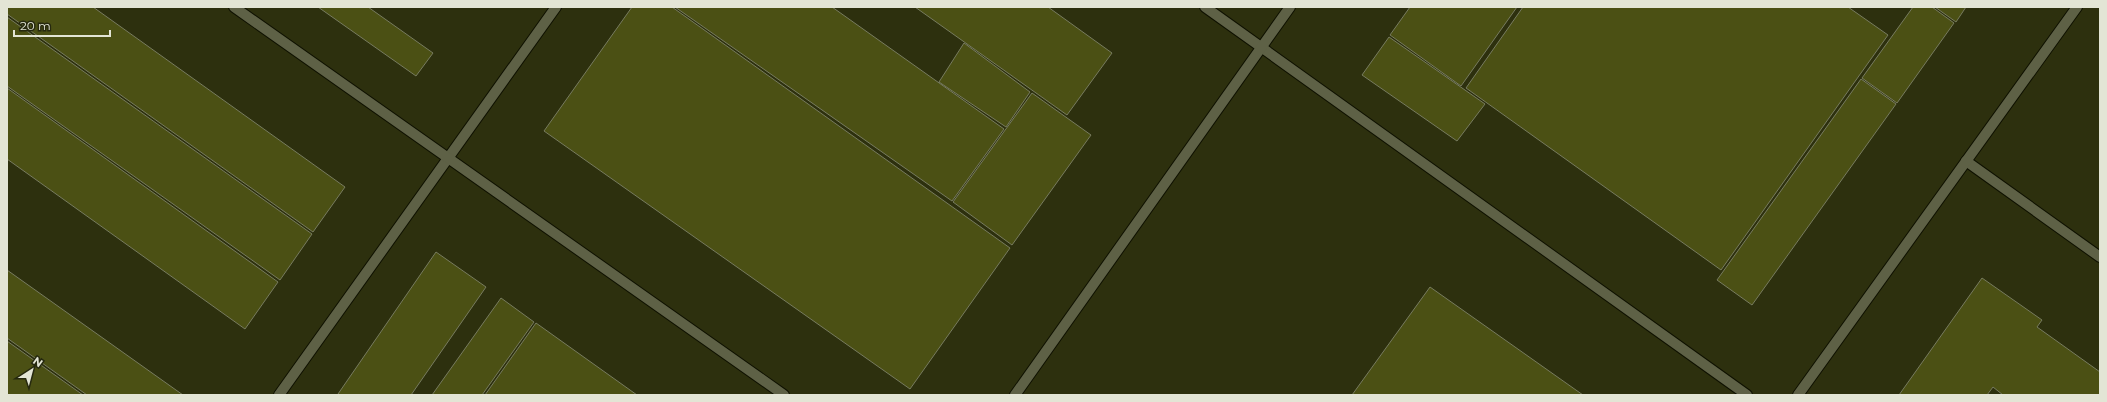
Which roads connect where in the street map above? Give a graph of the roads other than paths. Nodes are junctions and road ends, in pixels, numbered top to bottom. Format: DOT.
graph roads {
  1 [pos="234,7"];
  2 [pos="556,7"];
  3 [pos="1205,7"];
  4 [pos="1290,7"];
  5 [pos="2077,7"];
  6 [pos="1262,47"];
  7 [pos="449,158"];
  8 [pos="1966,161"];
  9 [pos="2100,257"];
  10 [pos="279,395"];
  11 [pos="784,395"];
  12 [pos="1014,395"];
  13 [pos="1747,395"];
  14 [pos="1798,395"];
  1 -- 7 [label="street"];
  2 -- 7 [label="street"];
  3 -- 6 [label="street"];
  4 -- 6 [label="street"];
  5 -- 8 [label="street"];
  6 -- 12 [label="street"];
  6 -- 13 [label="street"];
  7 -- 10 [label="street"];
  7 -- 11 [label="street"];
  8 -- 9 [label="street"];
  8 -- 14 [label="street"];
}
